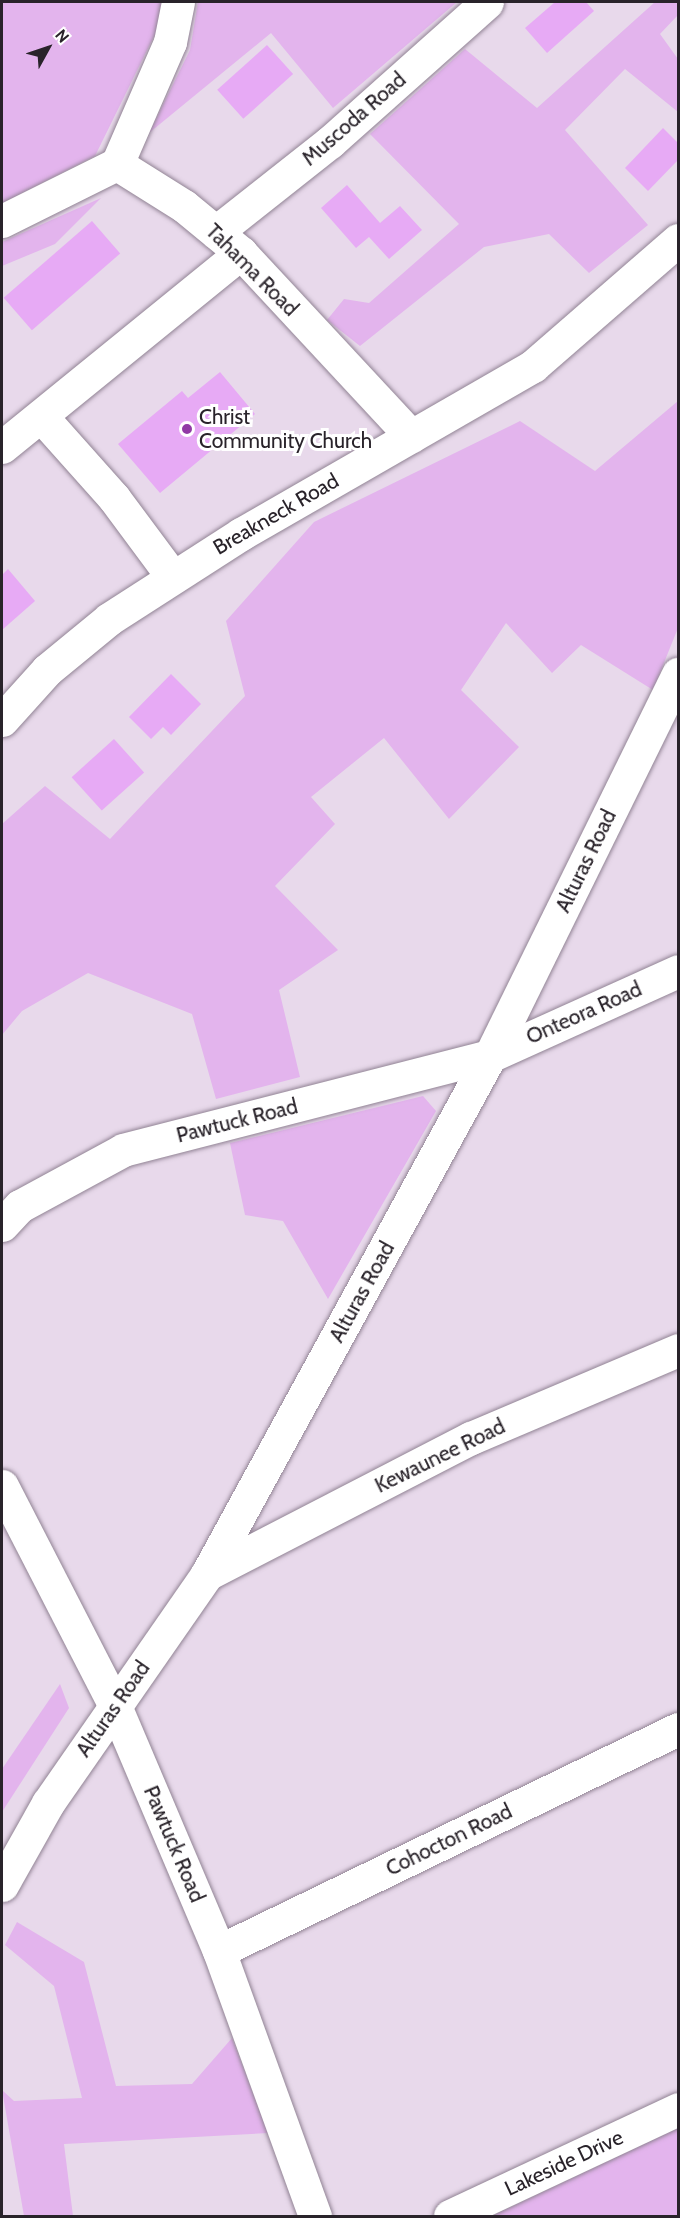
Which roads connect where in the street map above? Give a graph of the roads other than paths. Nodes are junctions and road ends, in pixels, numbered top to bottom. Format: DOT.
graph roads {
  1 [pos="178,2"];
  2 [pos="487,2"];
  3 [pos="117,164"];
  4 [pos="2,221"];
  5 [pos="678,240"];
  6 [pos="228,243"];
  7 [pos="42,416"];
  8 [pos="411,436"];
  9 [pos="2,447"];
  10 [pos="172,576"];
  11 [pos="678,674"];
  12 [pos="2,720"];
  13 [pos="678,971"];
  14 [pos="490,1056"];
  15 [pos="2,1225"];
  16 [pos="678,1350"];
  17 [pos="2,1486"];
  18 [pos="207,1574"];
  19 [pos="116,1706"];
  20 [pos="678,1729"];
  21 [pos="2,1885"];
  22 [pos="219,1952"];
  23 [pos="678,2109"];
  24 [pos="315,2217"];
  25 [pos="450,2217"];
  1 -- 3 [label="street"];
  2 -- 6 [label="street, Muscoda Road"];
  3 -- 4 [label="street"];
  3 -- 6 [label="street, Tahama Road"];
  5 -- 8 [label="street, Breakneck Road"];
  6 -- 7 [label="street, Muscoda Road"];
  6 -- 8 [label="street, Tahama Road"];
  7 -- 9 [label="street, Muscoda Road"];
  7 -- 10 [label="street"];
  8 -- 10 [label="street, Breakneck Road"];
  10 -- 12 [label="street, Breakneck Road"];
  11 -- 14 [label="street, Alturas Road"];
  13 -- 14 [label="street, Onteora Road"];
  14 -- 15 [label="street, Pawtuck Road"];
  14 -- 18 [label="street, Alturas Road"];
  16 -- 18 [label="street, Kewaunee Road"];
  17 -- 19 [label="street, Pawtuck Road"];
  18 -- 19 [label="street, Alturas Road"];
  19 -- 21 [label="street, Alturas Road"];
  19 -- 22 [label="street, Pawtuck Road"];
  20 -- 22 [label="street, Cohocton Road"];
  22 -- 24 [label="street, Pawtuck Road"];
  23 -- 25 [label="street, Lakeside Drive"];
}
